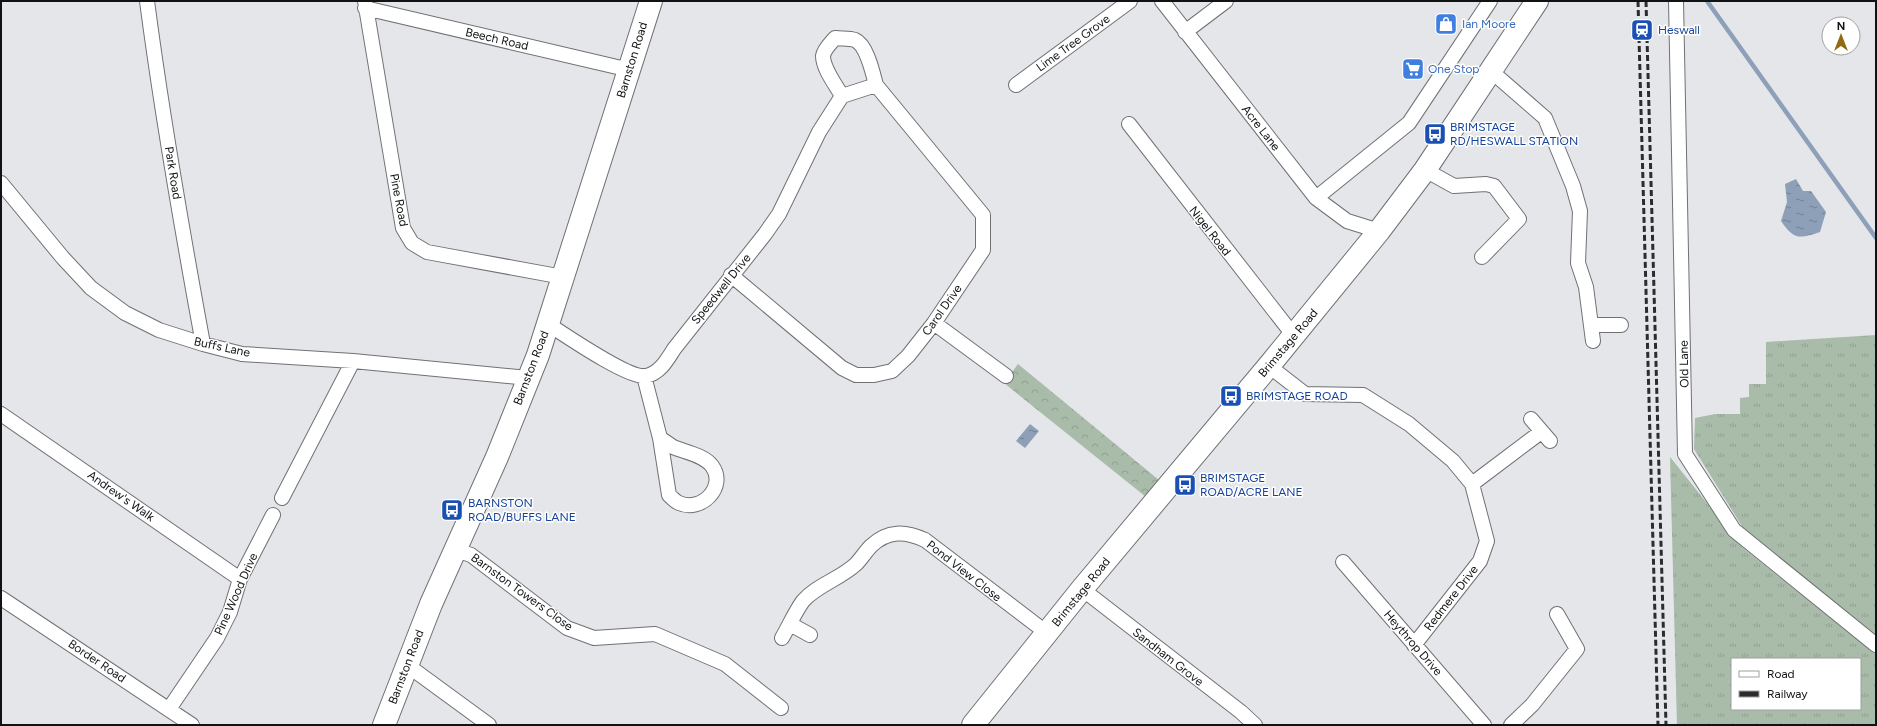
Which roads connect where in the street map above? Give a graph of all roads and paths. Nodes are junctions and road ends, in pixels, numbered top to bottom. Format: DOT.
graph roads {
  1 [pos="147,1"];
  2 [pos="651,1"];
  3 [pos="1130,1"];
  4 [pos="1162,1"];
  5 [pos="1226,1"];
  6 [pos="1490,1"];
  7 [pos="1537,1"];
  8 [pos="1676,1"];
  9 [pos="365,4"];
  10 [pos="1185,32"];
  11 [pos="630,70"];
  12 [pos="1491,71"];
  13 [pos="876,85"];
  14 [pos="1016,85"];
  15 [pos="842,96"];
  16 [pos="1129,124"];
  17 [pos="1425,170"];
  18 [pos="1,184"];
  19 [pos="1316,198"];
  20 [pos="1379,232"];
  21 [pos="1482,257"];
  22 [pos="731,276"];
  23 [pos="563,277"];
  24 [pos="934,323"];
  25 [pos="548,324"];
  26 [pos="1592,325"];
  27 [pos="1621,325"];
  28 [pos="1294,336"];
  29 [pos="1594,341"];
  30 [pos="203,344"];
  31 [pos="353,361"];
  32 [pos="1269,366"];
  33 [pos="644,376"];
  34 [pos="1006,376"];
  35 [pos="528,378"];
  36 [pos="1,414"];
  37 [pos="1531,419"];
  38 [pos="660,438"];
  39 [pos="1472,484"];
  40 [pos="282,498"];
  41 [pos="273,516"];
  42 [pos="456,550"];
  43 [pos="1343,562"];
  44 [pos="240,579"];
  45 [pos="1082,589"];
  46 [pos="1,598"];
  47 [pos="1557,614"];
  48 [pos="790,624"];
  49 [pos="1047,634"];
  50 [pos="810,635"];
  51 [pos="782,638"];
  52 [pos="1414,645"];
  53 [pos="1876,645"];
  54 [pos="407,665"];
  55 [pos="781,708"];
  56 [pos="169,709"];
  57 [pos="188,724"];
  58 [pos="384,725"];
  59 [pos="489,725"];
  60 [pos="974,725"];
  61 [pos="1254,725"];
  62 [pos="1484,725"];
  63 [pos="1511,725"];
  1 -- 30 [label="street, Park Road"];
  2 -- 11 [label="main road, Barnston Road"];
  3 -- 14 [label="street, Lime Tree Grove"];
  4 -- 10 [label="street, Acre Lane"];
  5 -- 10 [label="street"];
  6 -- 19 [label="street"];
  7 -- 12 [label="main road, Brimstage Road"];
  8 -- 53 [label="street, Old Lane"];
  9 -- 11 [label="street, Beech Road"];
  9 -- 23 [label="street, Pine Road"];
  10 -- 19 [label="street, Acre Lane"];
  11 -- 23 [label="main road, Barnston Road"];
  12 -- 17 [label="main road, Brimstage Road"];
  12 -- 26 [label="street"];
  13 -- 15 [label="street"];
  13 -- 15 [label="street"];
  13 -- 24 [label="street, Carol Drive"];
  15 -- 22 [label="street, Speedwell Drive"];
  16 -- 28 [label="street, Nigel Road"];
  17 -- 20 [label="main road, Brimstage Road"];
  17 -- 21 [label="street"];
  18 -- 30 [label="street, Buffs Lane"];
  19 -- 20 [label="street, Acre Lane"];
  20 -- 28 [label="main road, Brimstage Road"];
  22 -- 24 [label="street, Carol Drive"];
  22 -- 33 [label="street, Speedwell Drive"];
  23 -- 25 [label="main road, Barnston Road"];
  24 -- 34 [label="street"];
  25 -- 33 [label="street"];
  25 -- 35 [label="main road, Barnston Road"];
  26 -- 27 [label="street"];
  26 -- 29 [label="street"];
  28 -- 32 [label="main road, Brimstage Road"];
  30 -- 31 [label="street, Buffs Lane"];
  31 -- 35 [label="street, Buffs Lane"];
  31 -- 40 [label="street"];
  32 -- 39 [label="street, Redmere Drive"];
  32 -- 45 [label="main road, Brimstage Road"];
  33 -- 38 [label="street"];
  35 -- 42 [label="main road, Barnston Road"];
  36 -- 44 [label="street, Andrew's Walk"];
  37 -- 39 [label="street"];
  38 -- 38 [label="street"];
  39 -- 52 [label="street, Redmere Drive"];
  41 -- 44 [label="street, Pine Wood Drive"];
  42 -- 54 [label="main road, Barnston Road"];
  42 -- 55 [label="street, Barnston Towers Close"];
  43 -- 52 [label="street, Heythrop Drive"];
  44 -- 56 [label="street, Pine Wood Drive"];
  45 -- 49 [label="main road, Brimstage Road"];
  45 -- 61 [label="street, Sandham Grove"];
  46 -- 56 [label="street, Border Road"];
  47 -- 63 [label="street"];
  48 -- 49 [label="street, Pond View Close"];
  48 -- 50 [label="street"];
  48 -- 51 [label="street, Pond View Close"];
  49 -- 60 [label="main road, Brimstage Road"];
  52 -- 62 [label="street, Heythrop Drive"];
  54 -- 58 [label="main road, Barnston Road"];
  54 -- 59 [label="street"];
  56 -- 57 [label="street, Border Road"];
}
